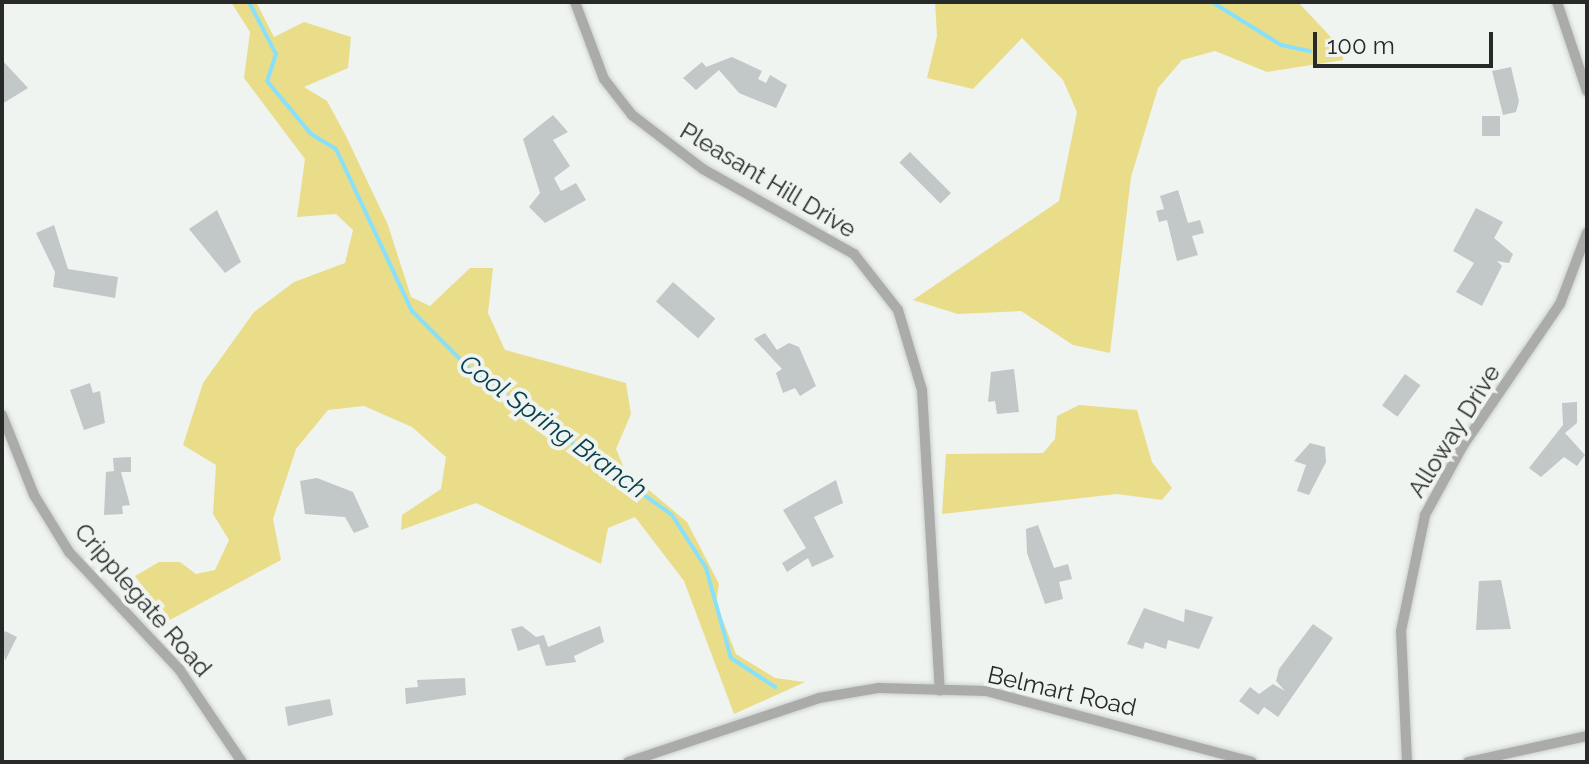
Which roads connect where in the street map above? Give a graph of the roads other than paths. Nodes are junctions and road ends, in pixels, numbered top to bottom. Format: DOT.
graph roads {
  1 [pos="575,2"];
  2 [pos="1557,2"];
  3 [pos="1587,91"];
  4 [pos="1587,233"];
  5 [pos="2,415"];
  6 [pos="940,690"];
  7 [pos="1587,736"];
  8 [pos="242,762"];
  9 [pos="628,762"];
  10 [pos="1252,762"];
  11 [pos="1407,762"];
  12 [pos="1468,762"];
  1 -- 6 [label="street, Pleasant Hill Drive"];
  2 -- 3 [label="street"];
  4 -- 11 [label="street, Alloway Drive"];
  5 -- 8 [label="street, Cripplegate Road"];
  6 -- 9 [label="street, Belmart Road"];
  6 -- 10 [label="street, Belmart Road"];
  7 -- 12 [label="street"];
}
